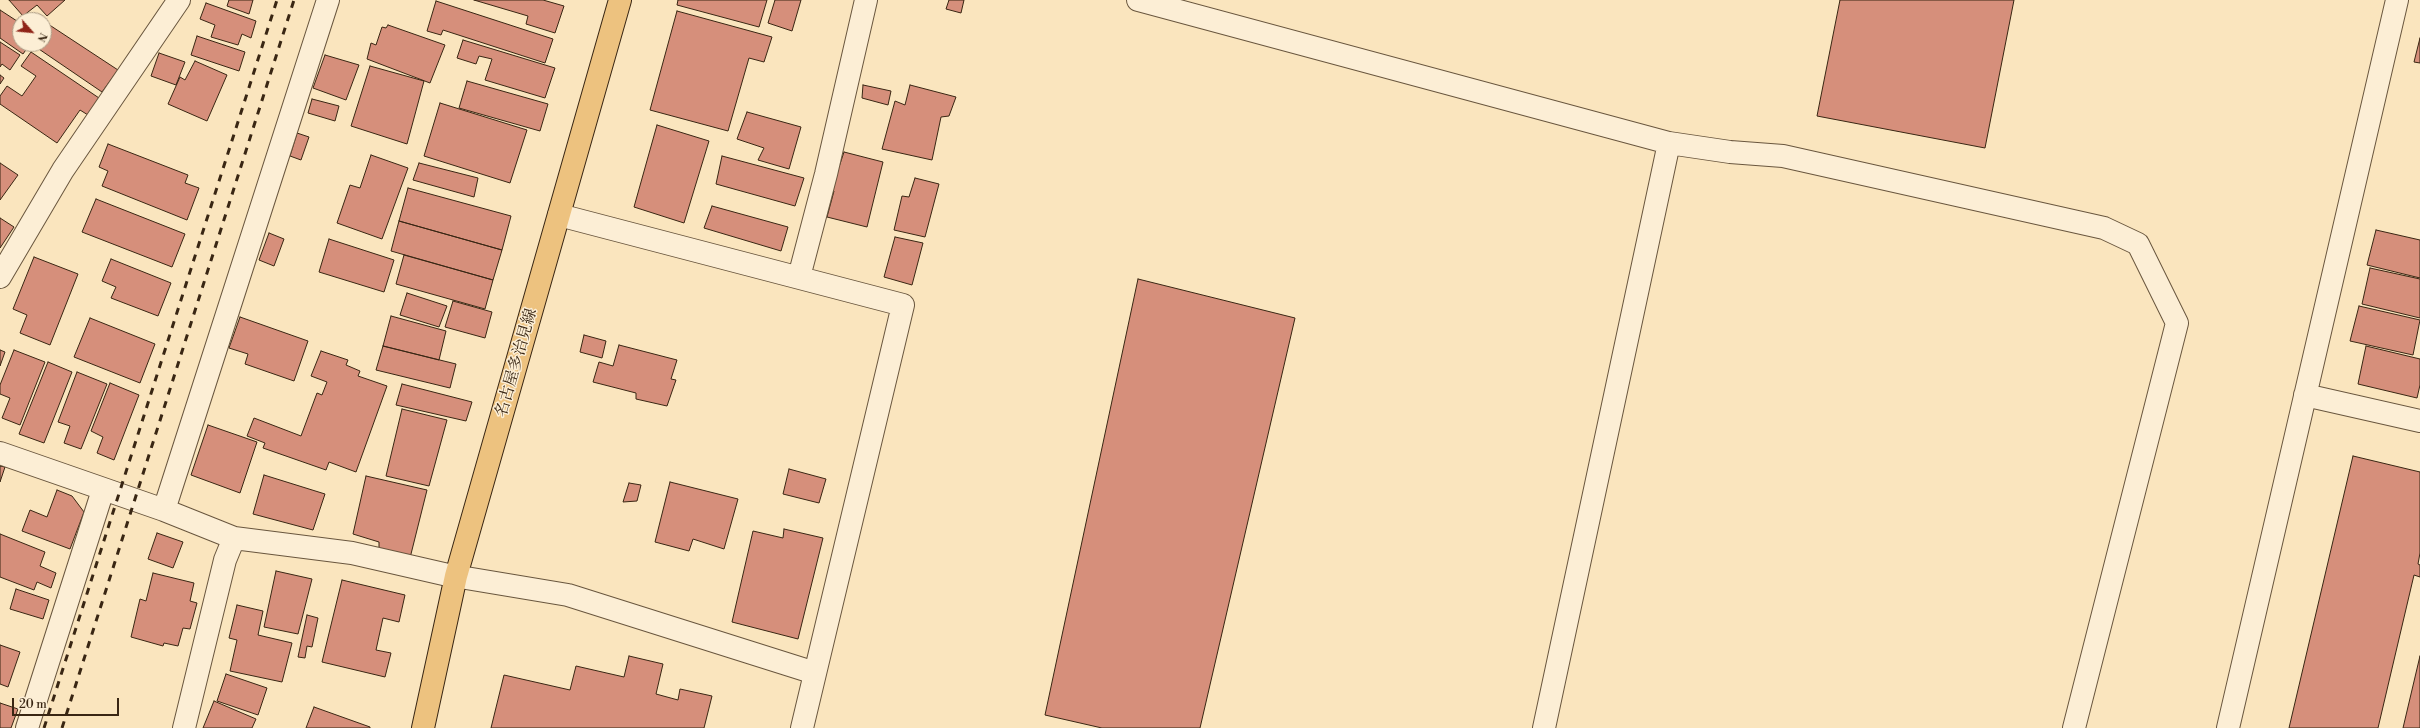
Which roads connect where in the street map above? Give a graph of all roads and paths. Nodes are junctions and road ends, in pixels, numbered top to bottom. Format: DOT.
graph roads {
  1 [pos="179,0"];
  2 [pos="328,0"];
  3 [pos="620,0"];
  4 [pos="866,0"];
  5 [pos="1138,0"];
  6 [pos="2397,0"];
  7 [pos="1669,143"];
  8 [pos="559,215"];
  9 [pos="0,277"];
  10 [pos="799,277"];
  11 [pos="2305,395"];
  12 [pos="2420,421"];
  13 [pos="0,453"];
  14 [pos="103,490"];
  15 [pos="164,510"];
  16 [pos="234,538"];
  17 [pos="456,576"];
  18 [pos="815,673"];
  19 [pos="27,728"];
  20 [pos="184,728"];
  21 [pos="423,728"];
  22 [pos="802,728"];
  23 [pos="1544,728"];
  24 [pos="2074,728"];
  25 [pos="2228,728"];
  1 -- 9 [label="street"];
  2 -- 15 [label="street"];
  3 -- 8 [label="main road, 名古屋多治見線"];
  4 -- 10 [label="street"];
  5 -- 7 [label="street"];
  6 -- 11 [label="street"];
  7 -- 23 [label="street"];
  7 -- 24 [label="street"];
  8 -- 10 [label="street"];
  8 -- 17 [label="main road, 名古屋多治見線"];
  10 -- 18 [label="street"];
  11 -- 12 [label="street"];
  11 -- 25 [label="street"];
  13 -- 14 [label="street"];
  14 -- 15 [label="street"];
  14 -- 19 [label="street"];
  15 -- 16 [label="street"];
  16 -- 17 [label="street"];
  16 -- 20 [label="street"];
  17 -- 18 [label="street"];
  17 -- 21 [label="main road, 名古屋多治見線"];
  18 -- 22 [label="street"];
}
